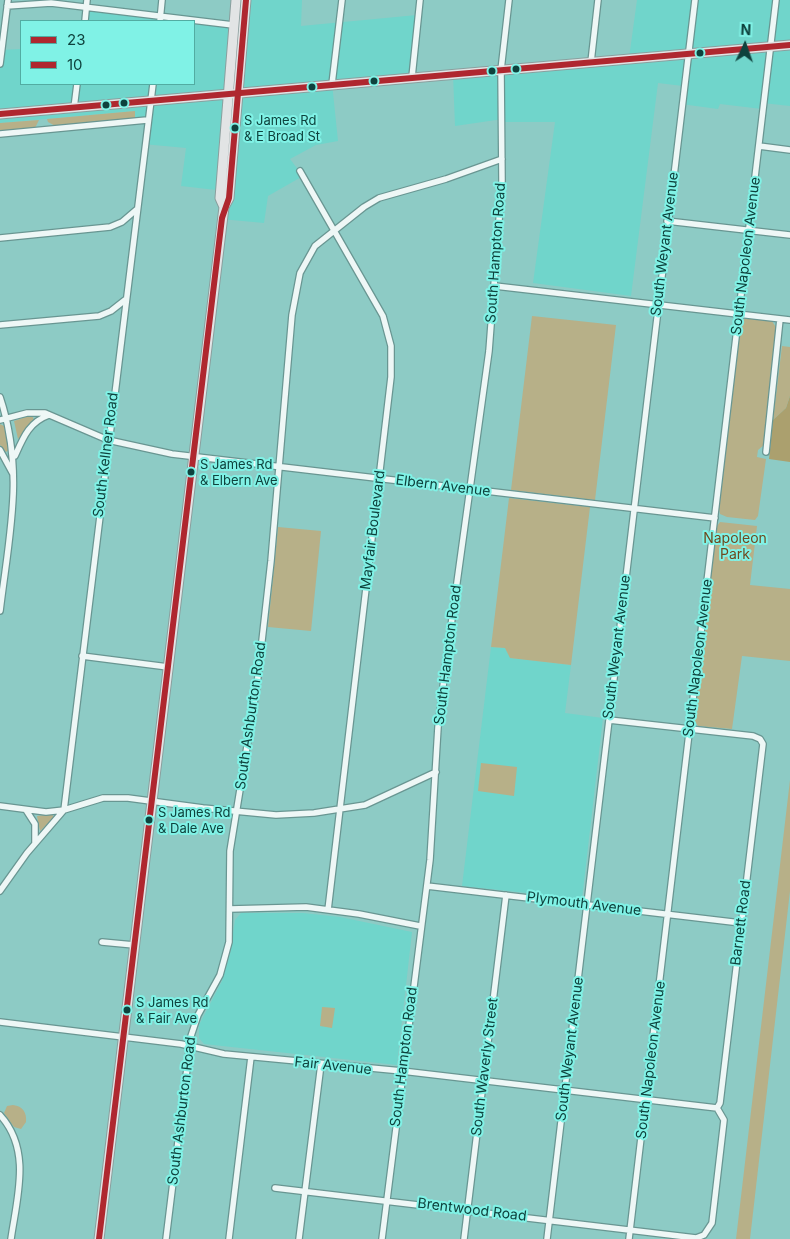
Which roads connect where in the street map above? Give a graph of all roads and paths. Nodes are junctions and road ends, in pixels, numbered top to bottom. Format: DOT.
graph roads {
  1 [pos="87,0"];
  2 [pos="162,0"];
  3 [pos="236,0"];
  4 [pos="246,0"];
  5 [pos="342,0"];
  6 [pos="420,0"];
  7 [pos="509,0"];
  8 [pos="598,0"];
  9 [pos="695,0"];
  10 [pos="776,0"];
  11 [pos="8,3"];
  12 [pos="86,7"];
  13 [pos="160,19"];
  14 [pos="85,20"];
  15 [pos="195,22"];
  16 [pos="232,25"];
  17 [pos="2,32"];
  18 [pos="790,45"];
  19 [pos="769,46"];
  20 [pos="688,54"];
  21 [pos="591,62"];
  22 [pos="0,64"];
  23 [pos="502,70"];
  24 [pos="412,77"];
  25 [pos="332,84"];
  26 [pos="77,85"];
  27 [pos="153,85"];
  28 [pos="238,92"];
  29 [pos="227,93"];
  30 [pos="151,100"];
  31 [pos="74,108"];
  32 [pos="0,114"];
  33 [pos="147,120"];
  34 [pos="0,134"];
  35 [pos="759,146"];
  36 [pos="790,150"];
  37 [pos="502,159"];
  38 [pos="300,171"];
  39 [pos="224,207"];
  40 [pos="136,210"];
  41 [pos="667,221"];
  42 [pos="335,228"];
  43 [pos="749,230"];
  44 [pos="790,236"];
  45 [pos="0,238"];
  46 [pos="495,286"];
  47 [pos="125,300"];
  48 [pos="658,304"];
  49 [pos="739,314"];
  50 [pos="780,319"];
  51 [pos="790,320"];
  52 [pos="0,326"];
  53 [pos="0,397"];
  54 [pos="50,414"];
  55 [pos="8,419"];
  56 [pos="0,420"];
  57 [pos="108,440"];
  58 [pos="0,450"];
  59 [pos="766,452"];
  60 [pos="193,456"];
  61 [pos="14,458"];
  62 [pos="279,466"];
  63 [pos="15,478"];
  64 [pos="379,479"];
  65 [pos="470,489"];
  66 [pos="634,509"];
  67 [pos="715,518"];
  68 [pos="0,611"];
  69 [pos="82,656"];
  70 [pos="168,666"];
  71 [pos="609,720"];
  72 [pos="690,729"];
  73 [pos="436,772"];
  74 [pos="0,800"];
  75 [pos="151,801"];
  76 [pos="0,806"];
  77 [pos="7,807"];
  78 [pos="26,810"];
  79 [pos="64,810"];
  80 [pos="340,810"];
  81 [pos="237,811"];
  82 [pos="35,843"];
  83 [pos="427,886"];
  84 [pos="0,891"];
  85 [pos="506,895"];
  86 [pos="587,905"];
  87 [pos="230,909"];
  88 [pos="328,910"];
  89 [pos="668,914"];
  90 [pos="741,923"];
  91 [pos="420,926"];
  92 [pos="102,942"];
  93 [pos="134,945"];
  94 [pos="0,1022"];
  95 [pos="124,1037"];
  96 [pos="190,1045"];
  97 [pos="251,1057"];
  98 [pos="321,1064"];
  99 [pos="402,1071"];
  100 [pos="484,1081"];
  101 [pos="565,1091"];
  102 [pos="646,1101"];
  103 [pos="717,1108"];
  104 [pos="0,1115"];
  105 [pos="274,1188"];
  106 [pos="305,1191"];
  107 [pos="387,1202"];
  108 [pos="468,1212"];
  109 [pos="549,1220"];
  110 [pos="630,1230"];
  111 [pos="11,1239"];
  112 [pos="99,1239"];
  113 [pos="166,1239"];
  114 [pos="229,1239"];
  115 [pos="299,1239"];
  116 [pos="382,1239"];
  117 [pos="464,1239"];
  118 [pos="547,1239"];
  119 [pos="629,1239"];
  1 -- 12 [label="street"];
  2 -- 13 [label="street"];
  3 -- 16 [label="main road"];
  4 -- 28 [label="main road"];
  5 -- 25 [label="street"];
  6 -- 24 [label="street"];
  7 -- 23 [label="street, South Hampton Road"];
  8 -- 21 [label="street"];
  9 -- 20 [label="street, South Weyant Avenue"];
  10 -- 19 [label="street, South Napoleon Avenue"];
  11 -- 12 [label="street"];
  11 -- 17 [label="street"];
  12 -- 13 [label="street"];
  12 -- 14 [label="street"];
  15 -- 16 [label="street"];
  16 -- 29 [label="main road"];
  17 -- 22 [label="street"];
  18 -- 19 [label="main road"];
  19 -- 20 [label="main road"];
  19 -- 35 [label="street, South Napoleon Avenue"];
  20 -- 21 [label="main road"];
  20 -- 41 [label="street, South Weyant Avenue"];
  21 -- 23 [label="main road"];
  23 -- 24 [label="main road"];
  23 -- 37 [label="street, South Hampton Road"];
  24 -- 25 [label="main road"];
  25 -- 28 [label="main road"];
  26 -- 31 [label="street"];
  27 -- 30 [label="street, South Kellner Road"];
  28 -- 29 [label="main road"];
  28 -- 39 [label="main road"];
  29 -- 30 [label="main road"];
  29 -- 39 [label="main road"];
  30 -- 31 [label="main road"];
  30 -- 33 [label="street, South Kellner Road"];
  31 -- 32 [label="main road"];
  33 -- 34 [label="street"];
  33 -- 40 [label="street, South Kellner Road"];
  35 -- 36 [label="street"];
  35 -- 43 [label="street, South Napoleon Avenue"];
  37 -- 42 [label="street, South Ashburton Road"];
  37 -- 46 [label="street, South Hampton Road"];
  38 -- 42 [label="street, Mayfair Boulevard"];
  39 -- 60 [label="main road"];
  40 -- 45 [label="street"];
  40 -- 47 [label="street, South Kellner Road"];
  41 -- 43 [label="street"];
  41 -- 48 [label="street, South Weyant Avenue"];
  42 -- 62 [label="street, South Ashburton Road"];
  42 -- 64 [label="street, Mayfair Boulevard"];
  43 -- 44 [label="street"];
  43 -- 49 [label="street, South Napoleon Avenue"];
  46 -- 48 [label="street"];
  46 -- 65 [label="street, South Hampton Road"];
  47 -- 52 [label="street"];
  47 -- 57 [label="street, South Kellner Road"];
  48 -- 49 [label="street"];
  48 -- 66 [label="street, South Weyant Avenue"];
  49 -- 50 [label="street"];
  49 -- 67 [label="street, South Napoleon Avenue"];
  50 -- 51 [label="street"];
  50 -- 59 [label="street"];
  53 -- 55 [label="street"];
  54 -- 55 [label="street, Elbern Avenue"];
  54 -- 57 [label="street, Elbern Avenue"];
  54 -- 61 [label="street"];
  55 -- 56 [label="street, Elbern Avenue"];
  55 -- 61 [label="street"];
  57 -- 60 [label="street, Elbern Avenue"];
  57 -- 69 [label="street, South Kellner Road"];
  58 -- 63 [label="street"];
  60 -- 62 [label="street, Elbern Avenue"];
  60 -- 70 [label="main road"];
  61 -- 63 [label="street"];
  62 -- 64 [label="street, Elbern Avenue"];
  62 -- 81 [label="street, South Ashburton Road"];
  63 -- 68 [label="street"];
  64 -- 65 [label="street, Elbern Avenue"];
  64 -- 80 [label="street, Mayfair Boulevard"];
  65 -- 66 [label="street, Elbern Avenue"];
  65 -- 73 [label="street, South Hampton Road"];
  66 -- 67 [label="street, Elbern Avenue"];
  66 -- 71 [label="street, South Weyant Avenue"];
  67 -- 72 [label="street, South Napoleon Avenue"];
  69 -- 70 [label="street"];
  69 -- 79 [label="street, South Kellner Road"];
  70 -- 75 [label="main road"];
  71 -- 72 [label="street"];
  71 -- 86 [label="street, South Weyant Avenue"];
  72 -- 89 [label="street, South Napoleon Avenue"];
  72 -- 90 [label="street, Barnett Road"];
  73 -- 80 [label="street"];
  73 -- 83 [label="street, South Hampton Road"];
  74 -- 77 [label="street"];
  75 -- 79 [label="street"];
  75 -- 81 [label="street"];
  75 -- 93 [label="main road"];
  76 -- 77 [label="street"];
  77 -- 78 [label="street"];
  78 -- 79 [label="street"];
  78 -- 82 [label="street"];
  79 -- 82 [label="street"];
  80 -- 81 [label="street"];
  80 -- 88 [label="street, Mayfair Boulevard"];
  81 -- 87 [label="street, South Ashburton Road"];
  82 -- 84 [label="street"];
  83 -- 85 [label="street, Plymouth Avenue"];
  83 -- 91 [label="street, South Hampton Road"];
  85 -- 86 [label="street, Plymouth Avenue"];
  85 -- 100 [label="street, South Waverly Street"];
  86 -- 89 [label="street, Plymouth Avenue"];
  86 -- 101 [label="street, South Weyant Avenue"];
  87 -- 88 [label="street"];
  87 -- 96 [label="street, South Ashburton Road"];
  88 -- 91 [label="street"];
  89 -- 90 [label="street, Plymouth Avenue"];
  89 -- 102 [label="street, South Napoleon Avenue"];
  90 -- 103 [label="street, Barnett Road"];
  91 -- 99 [label="street, South Hampton Road"];
  92 -- 93 [label="street"];
  93 -- 95 [label="main road"];
  94 -- 95 [label="street, Fair Avenue"];
  95 -- 96 [label="street, Fair Avenue"];
  95 -- 112 [label="main road"];
  96 -- 97 [label="street, Fair Avenue"];
  96 -- 113 [label="street, South Ashburton Road"];
  97 -- 98 [label="street, Fair Avenue"];
  97 -- 114 [label="street"];
  98 -- 99 [label="street, Fair Avenue"];
  98 -- 106 [label="street"];
  99 -- 100 [label="street, Fair Avenue"];
  99 -- 107 [label="street, South Hampton Road"];
  100 -- 101 [label="street, Fair Avenue"];
  100 -- 108 [label="street, South Waverly Street"];
  101 -- 102 [label="street, Fair Avenue"];
  101 -- 109 [label="street, South Weyant Avenue"];
  102 -- 103 [label="street, Fair Avenue"];
  102 -- 110 [label="street, South Napoleon Avenue"];
  103 -- 110 [label="street, Brentwood Road"];
  104 -- 111 [label="street"];
  105 -- 106 [label="street, Brentwood Road"];
  106 -- 107 [label="street, Brentwood Road"];
  106 -- 115 [label="street"];
  107 -- 108 [label="street, Brentwood Road"];
  107 -- 116 [label="street, South Hampton Road"];
  108 -- 109 [label="street, Brentwood Road"];
  108 -- 117 [label="street, South Waverly Street"];
  109 -- 110 [label="street, Brentwood Road"];
  109 -- 118 [label="street, South Weyant Avenue"];
  110 -- 119 [label="street, South Napoleon Avenue"];
}
